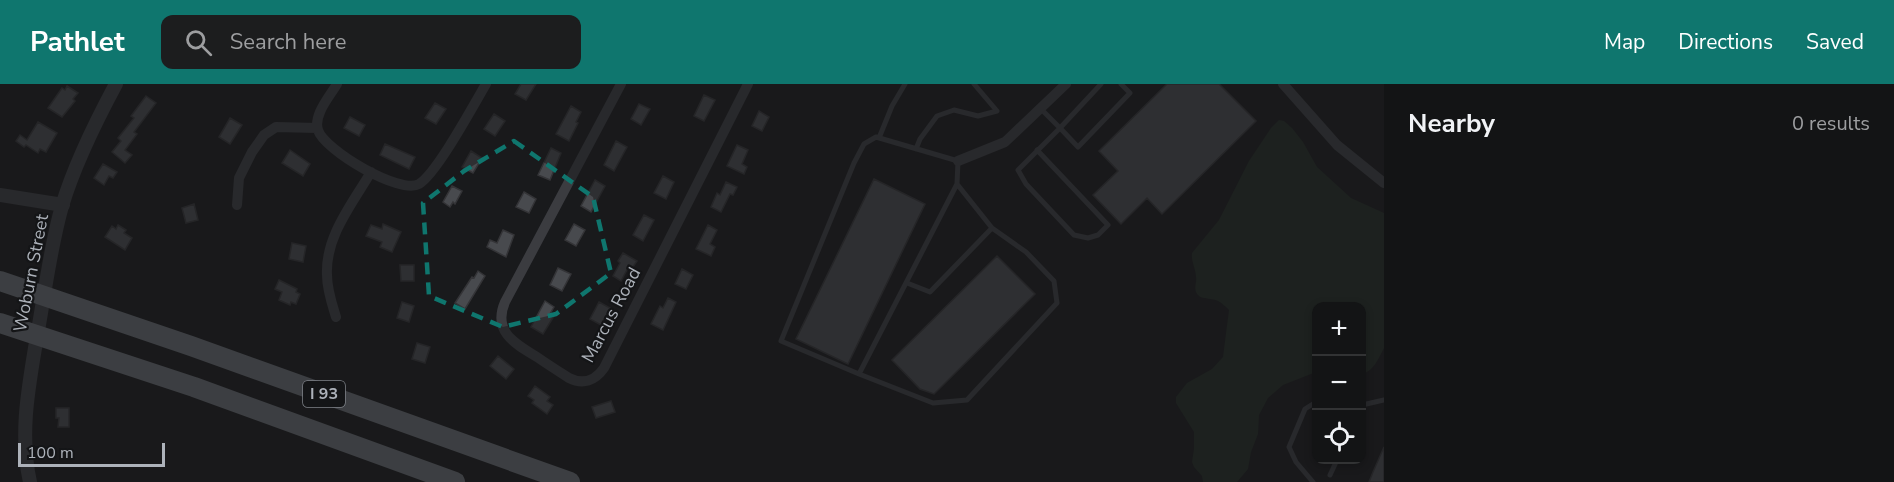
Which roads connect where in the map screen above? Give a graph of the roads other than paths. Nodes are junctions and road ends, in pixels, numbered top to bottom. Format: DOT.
graph roads {
  1 [pos="116,84"];
  2 [pos="337,84"];
  3 [pos="486,84"];
  4 [pos="621,84"];
  5 [pos="748,84"];
  6 [pos="905,84"];
  7 [pos="974,84"];
  8 [pos="1066,84"];
  9 [pos="1101,84"];
  10 [pos="1121,84"];
  11 [pos="1282,84"];
  12 [pos="1041,109"];
  13 [pos="317,128"];
  14 [pos="1060,128"];
  15 [pos="879,138"];
  16 [pos="916,149"];
  17 [pos="1037,150"];
  18 [pos="958,161"];
  19 [pos="371,172"];
  20 [pos="1384,183"];
  21 [pos="957,184"];
  22 [pos="0,195"];
  23 [pos="63,205"];
  24 [pos="237,205"];
  25 [pos="992,228"];
  26 [pos="0,281"];
  27 [pos="907,283"];
  28 [pos="336,317"];
  29 [pos="0,323"];
  30 [pos="859,374"];
  31 [pos="1384,400"];
  32 [pos="1312,405"];
  33 [pos="1366,405"];
  34 [pos="1335,464"];
  35 [pos="1330,475"];
  36 [pos="30,482"];
  37 [pos="455,482"];
  38 [pos="570,482"];
  39 [pos="1313,482"];
  1 -- 23 [label="street"];
  2 -- 13 [label="street"];
  3 -- 19 [label="street"];
  4 -- 5 [label="street, Marcus Road"];
  6 -- 15 [label="lane"];
  7 -- 16 [label="lane"];
  8 -- 12 [label="street"];
  9 -- 14 [label="lane"];
  10 -- 14 [label="lane"];
  11 -- 20 [label="street"];
  12 -- 14 [label="lane"];
  12 -- 18 [label="street"];
  13 -- 19 [label="street"];
  13 -- 24 [label="street"];
  14 -- 17 [label="lane"];
  15 -- 16 [label="lane"];
  15 -- 30 [label="lane"];
  16 -- 18 [label="lane"];
  17 -- 17 [label="lane"];
  18 -- 21 [label="lane"];
  19 -- 28 [label="street"];
  21 -- 25 [label="lane"];
  21 -- 27 [label="lane"];
  22 -- 23 [label="street, Woburn Street"];
  23 -- 36 [label="street, Woburn Street"];
  25 -- 27 [label="lane"];
  25 -- 30 [label="lane"];
  26 -- 38 [label="highway, I 93"];
  27 -- 30 [label="lane"];
  29 -- 37 [label="highway, I 93"];
  31 -- 33 [label="lane"];
  32 -- 39 [label="lane"];
  34 -- 35 [label="lane"];
}
